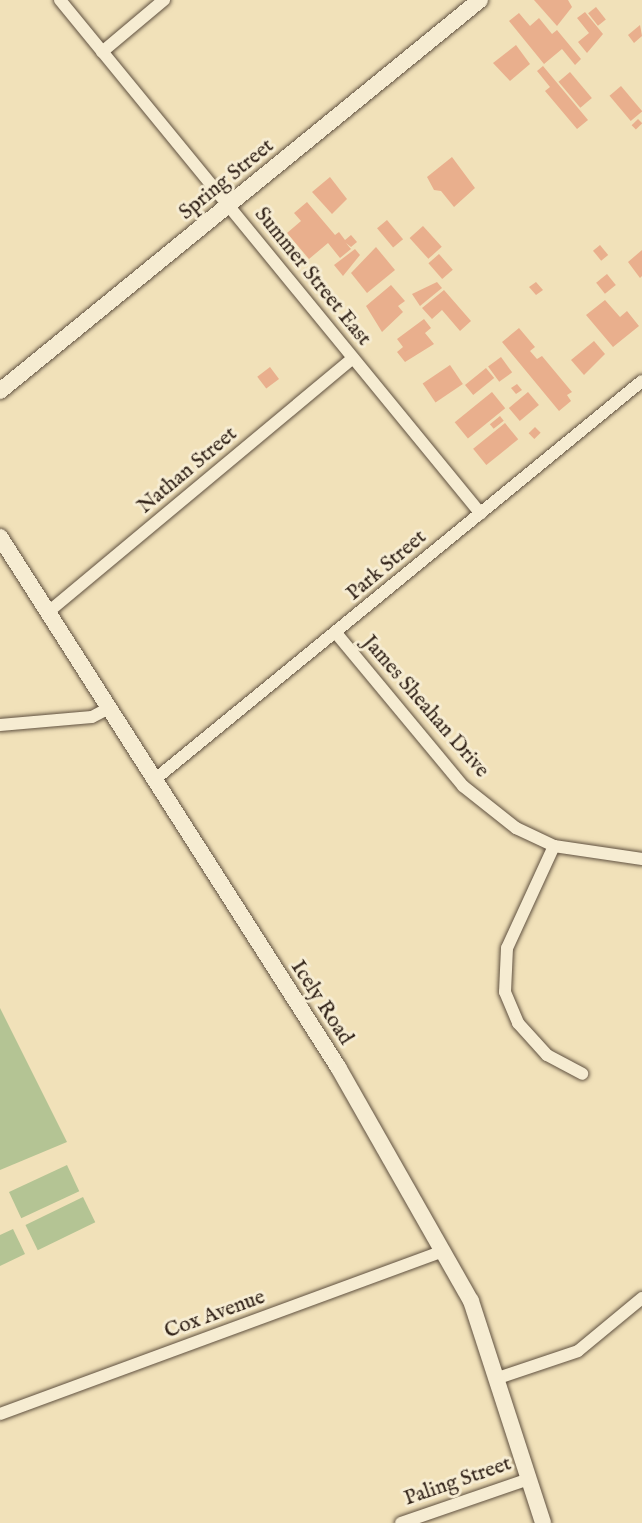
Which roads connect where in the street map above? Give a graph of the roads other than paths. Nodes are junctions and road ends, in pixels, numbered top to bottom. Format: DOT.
graph roads {
  1 [pos="60,0"];
  2 [pos="164,0"];
  3 [pos="476,1"];
  4 [pos="102,52"];
  5 [pos="229,206"];
  6 [pos="353,358"];
  7 [pos="642,381"];
  8 [pos="0,391"];
  9 [pos="481,513"];
  10 [pos="0,537"];
  11 [pos="47,613"];
  12 [pos="336,633"];
  13 [pos="109,708"];
  14 [pos="0,725"];
  15 [pos="154,780"];
  16 [pos="554,846"];
  17 [pos="642,859"];
  18 [pos="582,1074"];
  19 [pos="442,1251"];
  20 [pos="642,1298"];
  21 [pos="498,1378"];
  22 [pos="0,1414"];
  23 [pos="529,1479"];
  24 [pos="401,1523"];
  25 [pos="543,1523"];
  1 -- 4 [label="street, Summer Street East"];
  2 -- 4 [label="street"];
  3 -- 5 [label="street, Spring Street"];
  4 -- 5 [label="street, Summer Street East"];
  5 -- 6 [label="street, Summer Street East"];
  5 -- 8 [label="street, Spring Street"];
  6 -- 9 [label="street, Summer Street East"];
  6 -- 11 [label="street, Nathan Street"];
  7 -- 9 [label="street, Park Street"];
  9 -- 12 [label="street, Park Street"];
  10 -- 11 [label="street, Icely Road"];
  11 -- 13 [label="street, Icely Road"];
  12 -- 15 [label="street, Park Street"];
  12 -- 16 [label="street, James Sheahan Drive"];
  13 -- 14 [label="street"];
  13 -- 15 [label="street, Icely Road"];
  15 -- 19 [label="street, Icely Road"];
  16 -- 17 [label="street, James Sheahan Drive"];
  16 -- 18 [label="street"];
  19 -- 21 [label="street, Icely Road"];
  19 -- 22 [label="street, Cox Avenue"];
  20 -- 21 [label="street"];
  21 -- 23 [label="street, Icely Road"];
  23 -- 24 [label="street, Paling Street"];
  23 -- 25 [label="street, Icely Road"];
}
